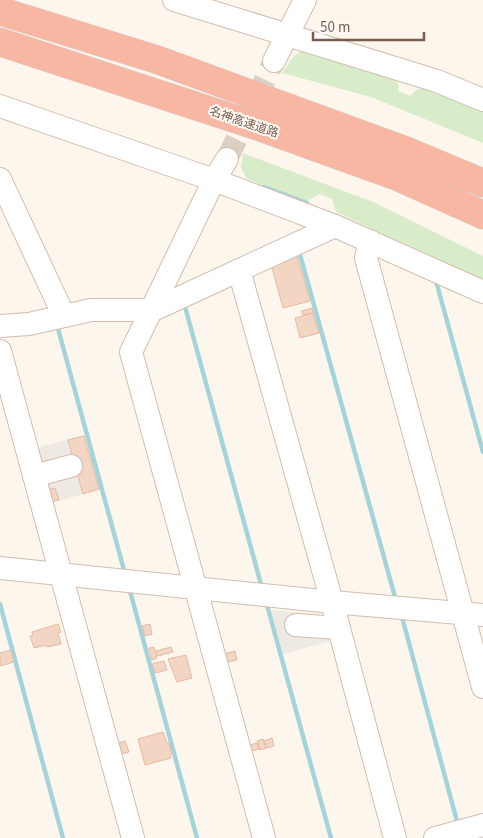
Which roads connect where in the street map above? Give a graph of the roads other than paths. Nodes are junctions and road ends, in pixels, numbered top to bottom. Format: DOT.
graph roads {
  1 [pos="174,0"];
  2 [pos="305,0"];
  3 [pos="0,11"];
  4 [pos="288,34"];
  5 [pos="0,42"];
  6 [pos="274,61"];
  7 [pos="483,100"];
  8 [pos="0,106"];
  9 [pos="227,159"];
  10 [pos="0,179"];
  11 [pos="214,180"];
  12 [pos="483,184"];
  13 [pos="483,215"];
  14 [pos="335,226"];
  15 [pos="370,241"];
  16 [pos="239,270"];
  17 [pos="483,292"];
  18 [pos="153,310"];
  19 [pos="64,316"];
  20 [pos="0,326"];
  21 [pos="0,351"];
  22 [pos="71,466"];
  23 [pos="34,476"];
  24 [pos="0,568"];
  25 [pos="60,574"];
  26 [pos="196,588"];
  27 [pos="332,602"];
  28 [pos="473,614"];
  29 [pos="296,625"];
  30 [pos="339,628"];
  31 [pos="479,655"];
  32 [pos="483,687"];
  33 [pos="483,825"];
  34 [pos="132,838"];
  35 [pos="264,838"];
  36 [pos="395,838"];
  37 [pos="435,838"];
  1 -- 4 [label="street"];
  2 -- 4 [label="street"];
  3 -- 12 [label="highway"];
  4 -- 6 [label="street"];
  4 -- 7 [label="street"];
  5 -- 13 [label="highway, 名神高速道路"];
  8 -- 11 [label="street"];
  9 -- 11 [label="street"];
  10 -- 19 [label="street"];
  11 -- 14 [label="street"];
  11 -- 18 [label="street"];
  14 -- 15 [label="street"];
  14 -- 16 [label="street"];
  15 -- 17 [label="street"];
  15 -- 28 [label="street"];
  16 -- 18 [label="street"];
  16 -- 27 [label="street"];
  18 -- 19 [label="street"];
  18 -- 26 [label="street"];
  19 -- 20 [label="street"];
  21 -- 23 [label="street"];
  22 -- 23 [label="street"];
  23 -- 25 [label="street"];
  24 -- 25 [label="street"];
  25 -- 26 [label="street"];
  25 -- 34 [label="street"];
  26 -- 27 [label="street"];
  26 -- 35 [label="street"];
  27 -- 28 [label="street"];
  27 -- 30 [label="street"];
  28 -- 31 [label="street"];
  29 -- 30 [label="street"];
  30 -- 36 [label="street"];
  31 -- 32 [label="street"];
  33 -- 37 [label="street"];
}
